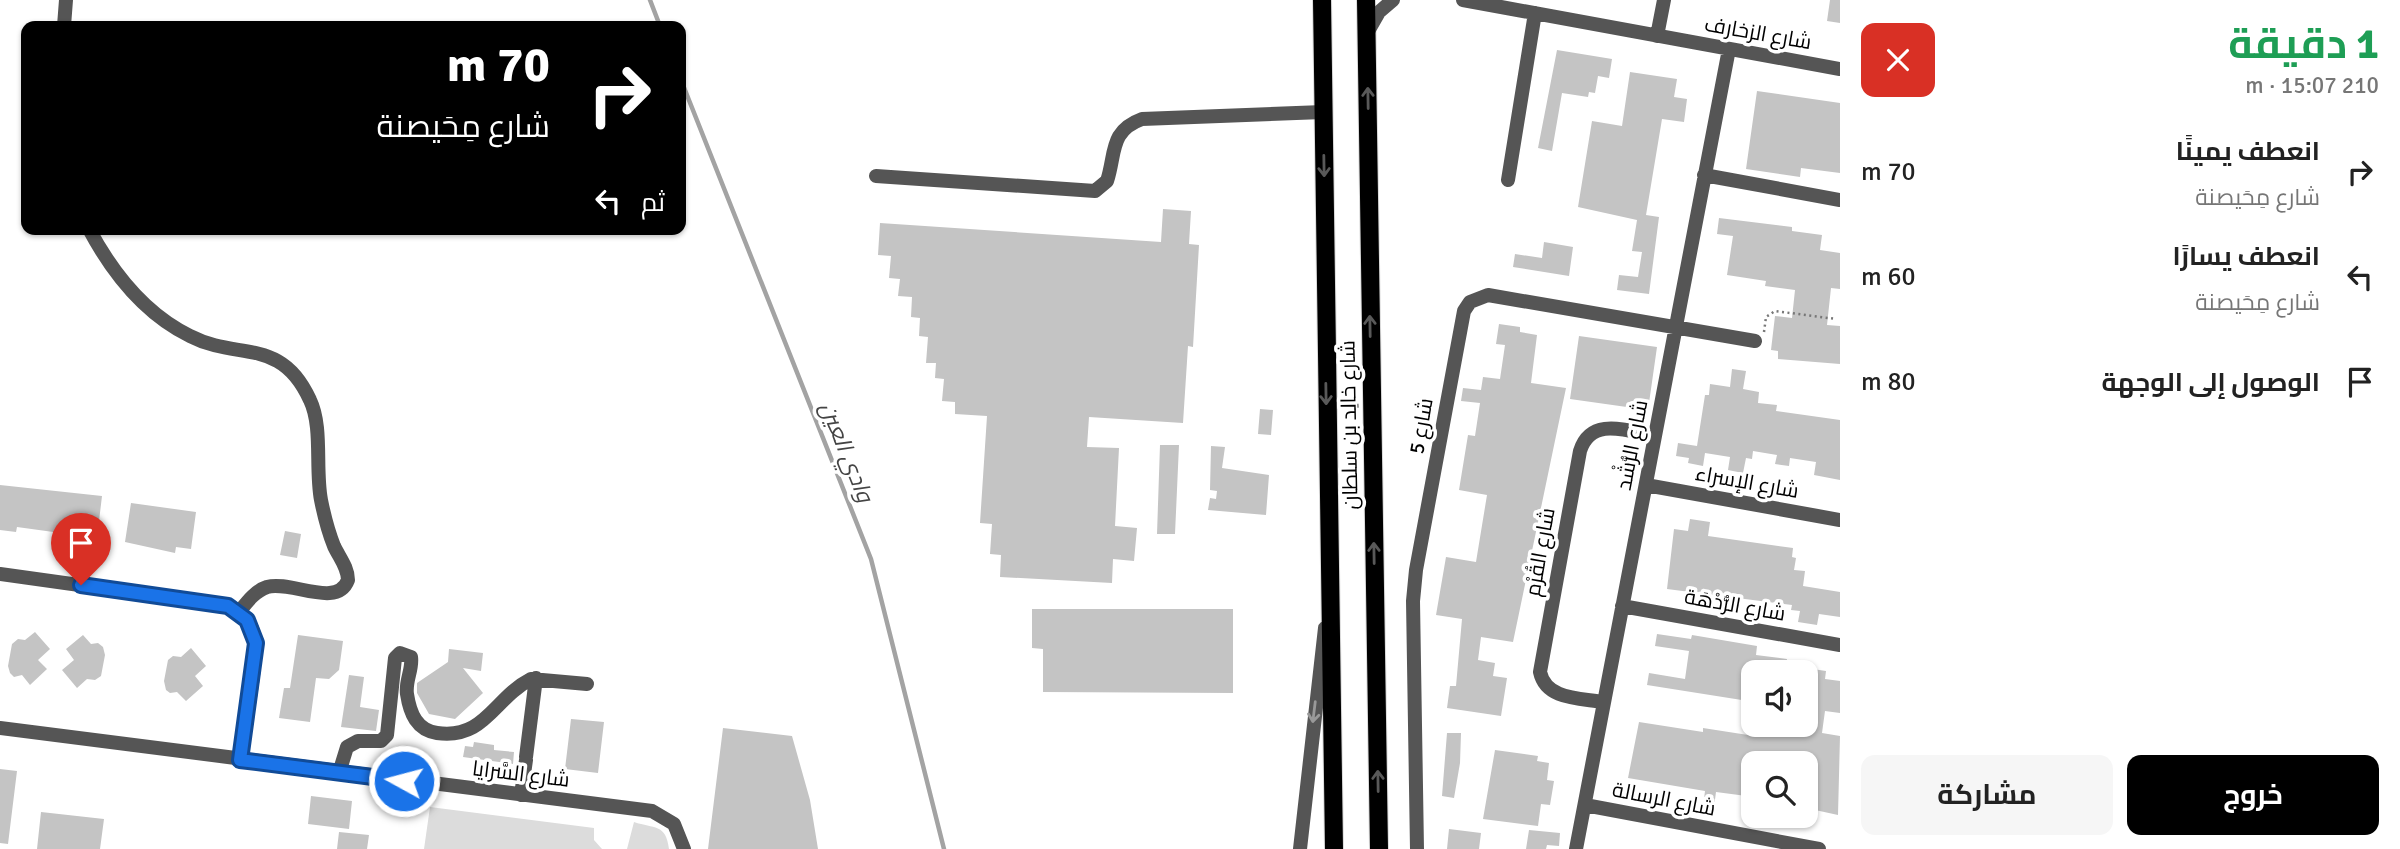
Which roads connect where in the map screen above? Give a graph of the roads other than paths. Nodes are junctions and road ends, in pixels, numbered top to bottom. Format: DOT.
graph roads {
  1 [pos="66,0"];
  2 [pos="1322,0"];
  3 [pos="1366,0"];
  4 [pos="1393,0"];
  5 [pos="1463,0"];
  6 [pos="1547,0"];
  7 [pos="1664,0"];
  8 [pos="1488,2"];
  9 [pos="1540,14"];
  10 [pos="64,21"];
  11 [pos="1367,35"];
  12 [pos="1657,36"];
  13 [pos="1729,49"];
  14 [pos="1840,69"];
  15 [pos="1323,112"];
  16 [pos="1704,175"];
  17 [pos="876,176"];
  18 [pos="1508,180"];
  19 [pos="1840,200"];
  20 [pos="93,235"];
  21 [pos="1675,328"];
  22 [pos="1755,341"];
  23 [pos="1655,436"];
  24 [pos="1646,485"];
  25 [pos="1840,520"];
  26 [pos="0,574"];
  27 [pos="1329,596"];
  28 [pos="1622,606"];
  29 [pos="239,612"];
  30 [pos="1840,645"];
  31 [pos="536,678"];
  32 [pos="587,684"];
  33 [pos="1603,702"];
  34 [pos="0,727"];
  35 [pos="240,760"];
  36 [pos="339,773"];
  37 [pos="521,795"];
  38 [pos="1585,805"];
  39 [pos="684,849"];
  40 [pos="1300,849"];
  41 [pos="1334,849"];
  42 [pos="1379,849"];
  43 [pos="1417,849"];
  44 [pos="1576,849"];
  45 [pos="1819,849"];
  1 -- 10 [label="street"];
  2 -- 15 [label="main road, شارع خالِد بن سلطان"];
  3 -- 11 [label="main road, شارع خالِد بن سلطان"];
  4 -- 11 [label="street"];
  5 -- 8 [label="street, شارع الزخارف"];
  6 -- 9 [label="street"];
  7 -- 12 [label="street"];
  8 -- 9 [label="street, شارع الزخارف"];
  9 -- 12 [label="street, شارع الزخارف"];
  9 -- 18 [label="street"];
  42 -- 11 [label="main road, شارع خالِد بن سلطان, one-way"];
  12 -- 13 [label="street, شارع الزخارف"];
  13 -- 14 [label="street, شارع الزخارف"];
  13 -- 16 [label="street, شارع الرُّشْد"];
  15 -- 17 [label="street"];
  15 -- 27 [label="main road, شارع خالِد بن سلطان, one-way"];
  16 -- 19 [label="street"];
  16 -- 21 [label="street, شارع الرُّشْد"];
  20 -- 29 [label="street"];
  21 -- 22 [label="street, شارع 5"];
  21 -- 23 [label="street, شارع الرُّشْد"];
  21 -- 43 [label="street, شارع 5"];
  23 -- 24 [label="street, شارع الرُّشْد"];
  23 -- 33 [label="street, شارع القُرْم"];
  24 -- 25 [label="street, شارع الإسراء"];
  24 -- 28 [label="street, شارع الرُّشْد"];
  26 -- 29 [label="street"];
  27 -- 40 [label="street, one-way"];
  27 -- 41 [label="main road, شارع خالِد بن سلطان"];
  28 -- 30 [label="street, شارع الرُّدْهَة"];
  28 -- 33 [label="street, شارع الرُّشْد"];
  29 -- 35 [label="street"];
  31 -- 32 [label="street"];
  31 -- 36 [label="street"];
  31 -- 37 [label="street"];
  33 -- 38 [label="street, شارع الرُّشْد"];
  34 -- 35 [label="street, شارع السَّرايا"];
  35 -- 36 [label="street, شارع السَّرايا"];
  36 -- 37 [label="street, شارع السَّرايا"];
  37 -- 39 [label="street, شارع السَّرايا"];
  38 -- 44 [label="street, شارع الرُّشْد"];
  38 -- 45 [label="street, شارع الرسالة"];
}
